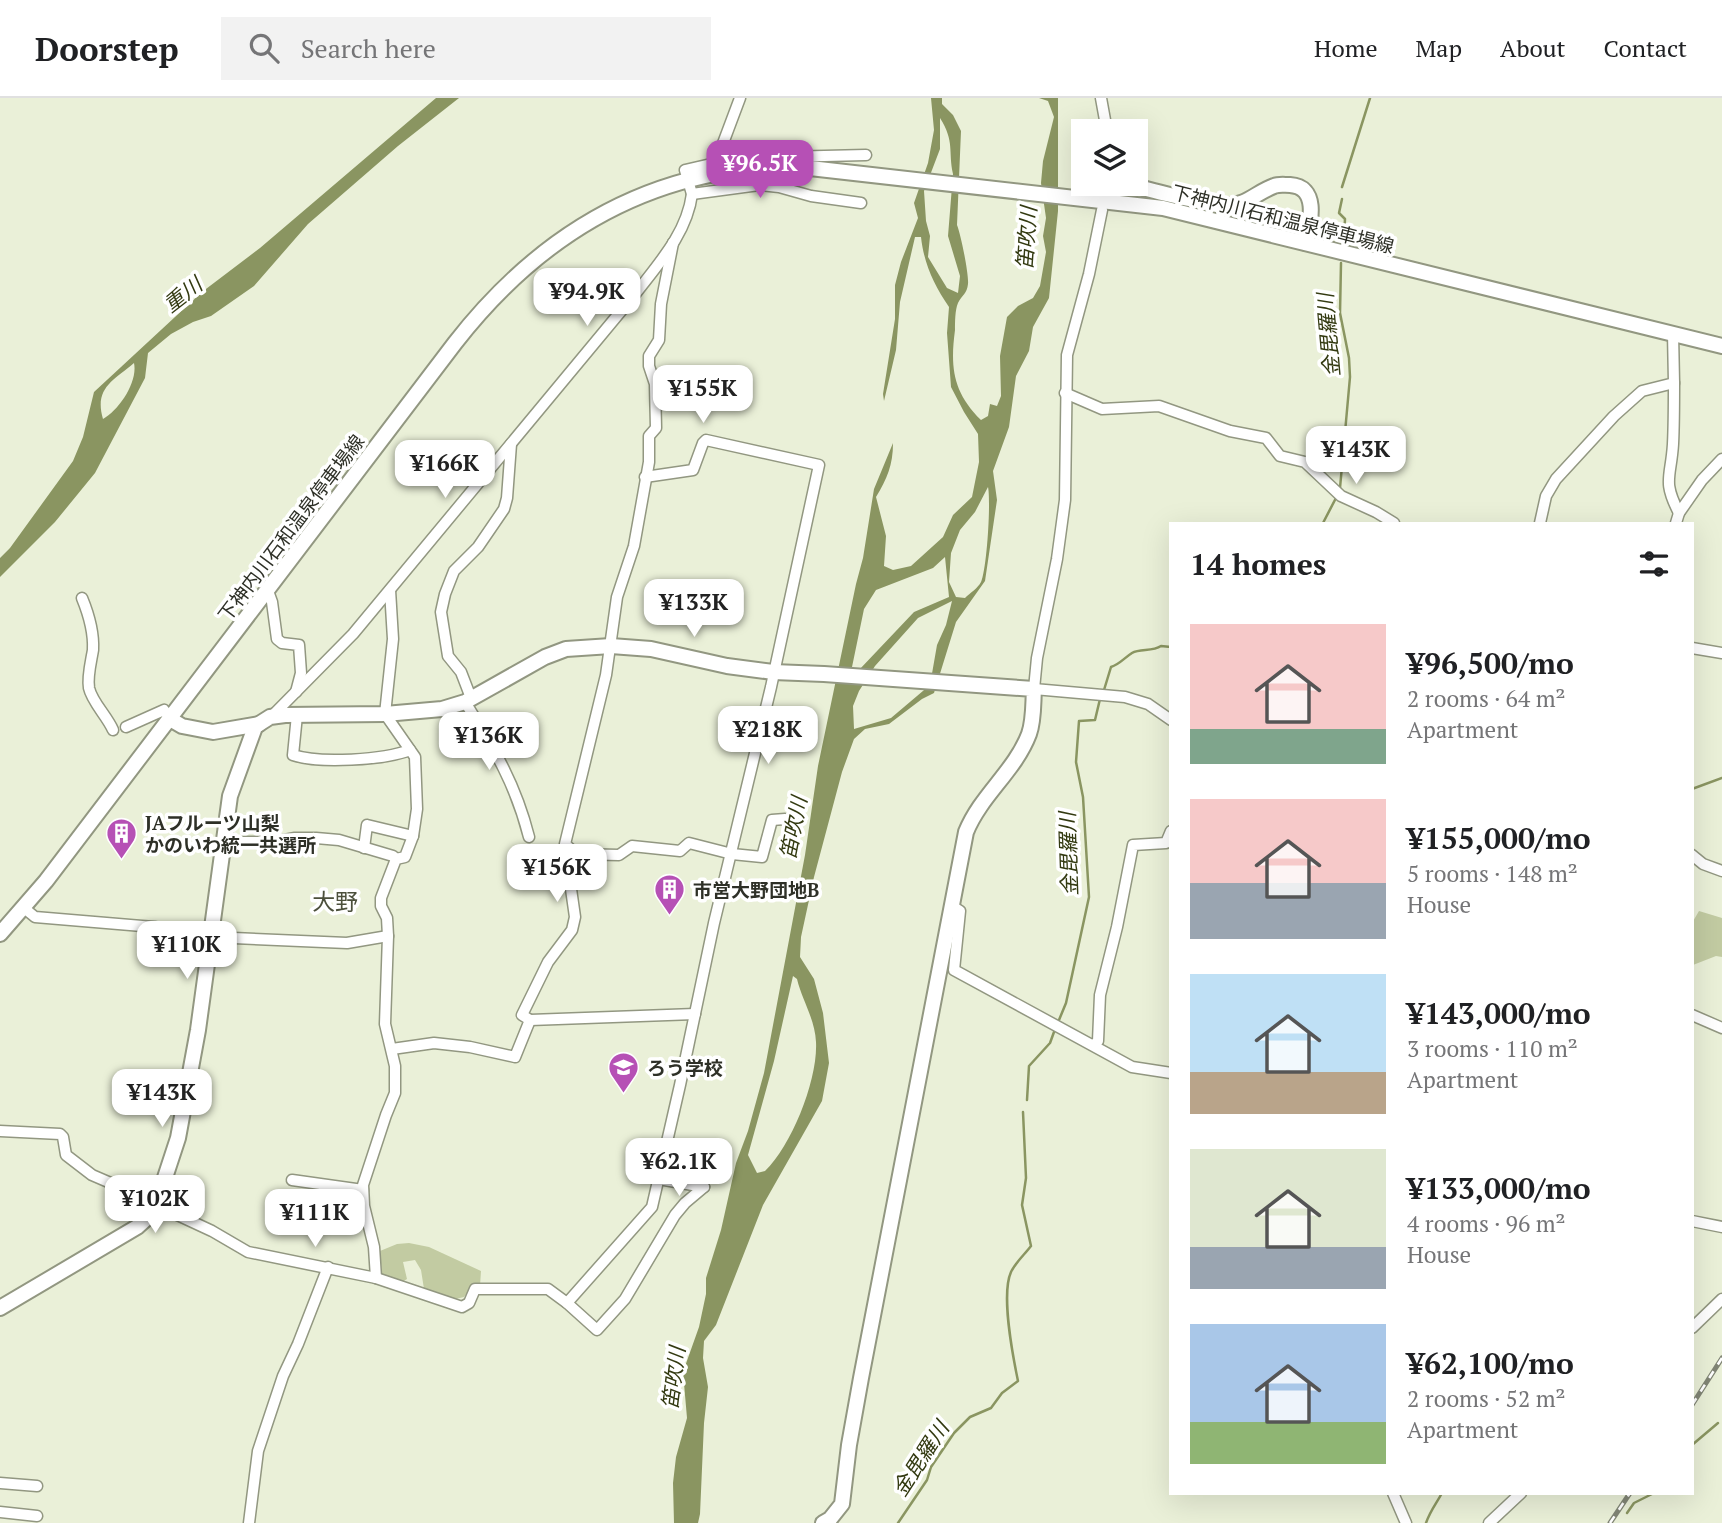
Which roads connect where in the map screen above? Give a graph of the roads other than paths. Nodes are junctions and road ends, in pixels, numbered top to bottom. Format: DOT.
graph roads {
  1 [pos="740,98"];
  2 [pos="1101,98"];
  3 [pos="1105,119"];
  4 [pos="866,155"];
  5 [pos="716,162"];
  6 [pos="690,188"];
  7 [pos="1148,190"];
  8 [pos="861,203"];
  9 [pos="1102,210"];
  10 [pos="673,243"];
  11 [pos="1306,243"];
  12 [pos="1673,333"];
  13 [pos="1722,346"];
  14 [pos="1674,383"];
  15 [pos="1065,393"];
  16 [pos="511,443"];
  17 [pos="1722,459"];
  18 [pos="645,477"];
  19 [pos="1678,518"];
  20 [pos="1392,522"];
  21 [pos="1540,522"];
  22 [pos="390,590"];
  23 [pos="268,591"];
  24 [pos="82,597"];
  25 [pos="611,646"];
  26 [pos="1694,648"];
  27 [pos="1722,653"];
  28 [pos="773,672"];
  29 [pos="1034,689"];
  30 [pos="296,693"];
  31 [pos="468,700"];
  32 [pos="384,714"];
  33 [pos="296,715"];
  34 [pos="170,719"];
  35 [pos="1169,719"];
  36 [pos="265,720"];
  37 [pos="126,727"];
  38 [pos="113,730"];
  39 [pos="410,750"];
  40 [pos="785,819"];
  41 [pos="413,836"];
  42 [pos="1169,836"];
  43 [pos="529,837"];
  44 [pos="223,842"];
  45 [pos="364,848"];
  46 [pos="576,854"];
  47 [pos="732,854"];
  48 [pos="1694,857"];
  49 [pos="396,859"];
  50 [pos="1722,870"];
  51 [pos="952,906"];
  52 [pos="24,908"];
  53 [pos="6,918"];
  54 [pos="0,934"];
  55 [pos="388,936"];
  56 [pos="211,937"];
  57 [pos="695,1014"];
  58 [pos="1694,1016"];
  59 [pos="530,1020"];
  60 [pos="1722,1028"];
  61 [pos="1094,1045"];
  62 [pos="392,1049"];
  63 [pos="1169,1073"];
  64 [pos="0,1131"];
  65 [pos="659,1179"];
  66 [pos="292,1180"];
  67 [pos="363,1190"];
  68 [pos="156,1205"];
  69 [pos="1694,1220"];
  70 [pos="1722,1227"];
  71 [pos="328,1267"];
  72 [pos="376,1278"];
  73 [pos="1722,1299"];
  74 [pos="567,1303"];
  75 [pos="0,1308"];
  76 [pos="1694,1326"];
  77 [pos="0,1483"];
  78 [pos="37,1486"];
  79 [pos="1394,1495"];
  80 [pos="1519,1495"];
  81 [pos="0,1512"];
  82 [pos="37,1516"];
  83 [pos="249,1523"];
  84 [pos="823,1523"];
  85 [pos="1406,1523"];
  86 [pos="1489,1523"];
  1 -- 5 [label="street"];
  2 -- 3 [label="street"];
  4 -- 5 [label="street"];
  5 -- 6 [label="street"];
  6 -- 8 [label="street"];
  6 -- 10 [label="street"];
  6 -- 11 [label="street, 下神内川石和温泉停車場線"];
  6 -- 23 [label="street, 下神内川石和温泉停車場線"];
  7 -- 11 [label="street"];
  9 -- 15 [label="street"];
  10 -- 16 [label="street"];
  10 -- 18 [label="street"];
  11 -- 12 [label="street, 下神内川石和温泉停車場線"];
  12 -- 13 [label="street, 下神内川石和温泉停車場線"];
  12 -- 14 [label="street"];
  14 -- 19 [label="street"];
  14 -- 21 [label="street"];
  15 -- 20 [label="street"];
  15 -- 29 [label="street"];
  16 -- 22 [label="street"];
  16 -- 31 [label="street"];
  17 -- 19 [label="street"];
  18 -- 25 [label="street"];
  18 -- 28 [label="street"];
  22 -- 30 [label="street"];
  22 -- 32 [label="street"];
  23 -- 30 [label="street"];
  23 -- 34 [label="street, 下神内川石和温泉停車場線"];
  24 -- 38 [label="street"];
  25 -- 28 [label="street"];
  25 -- 31 [label="street"];
  25 -- 46 [label="street"];
  26 -- 27 [label="street"];
  28 -- 29 [label="street"];
  28 -- 47 [label="street"];
  29 -- 35 [label="street"];
  29 -- 51 [label="street"];
  30 -- 36 [label="street"];
  31 -- 32 [label="street"];
  31 -- 43 [label="street"];
  32 -- 33 [label="street"];
  32 -- 39 [label="street"];
  33 -- 36 [label="street"];
  33 -- 39 [label="street"];
  34 -- 36 [label="street"];
  34 -- 37 [label="street"];
  34 -- 52 [label="street, 下神内川石和温泉停車場線"];
  36 -- 44 [label="street"];
  39 -- 41 [label="street"];
  40 -- 47 [label="street"];
  41 -- 45 [label="street"];
  41 -- 49 [label="street"];
  42 -- 61 [label="street"];
  44 -- 45 [label="street"];
  44 -- 56 [label="street"];
  45 -- 49 [label="street"];
  46 -- 47 [label="street"];
  46 -- 59 [label="street"];
  47 -- 57 [label="street"];
  48 -- 50 [label="street"];
  49 -- 55 [label="street"];
  51 -- 61 [label="street"];
  51 -- 84 [label="street"];
  52 -- 53 [label="street, 下神内川石和温泉停車場線"];
  52 -- 56 [label="street"];
  53 -- 54 [label="street, 下神内川石和温泉停車場線"];
  55 -- 56 [label="street"];
  55 -- 62 [label="street"];
  56 -- 68 [label="street"];
  57 -- 59 [label="street"];
  57 -- 65 [label="street"];
  58 -- 60 [label="street"];
  59 -- 62 [label="street"];
  61 -- 63 [label="street"];
  62 -- 67 [label="street"];
  64 -- 68 [label="street"];
  65 -- 74 [label="street"];
  65 -- 74 [label="street"];
  66 -- 67 [label="street"];
  67 -- 72 [label="street"];
  68 -- 71 [label="street"];
  68 -- 75 [label="street"];
  69 -- 70 [label="street"];
  71 -- 72 [label="street"];
  71 -- 83 [label="street"];
  72 -- 74 [label="street"];
  73 -- 76 [label="street"];
  77 -- 78 [label="street"];
  79 -- 85 [label="street"];
  80 -- 86 [label="street"];
  81 -- 82 [label="street"];
}
